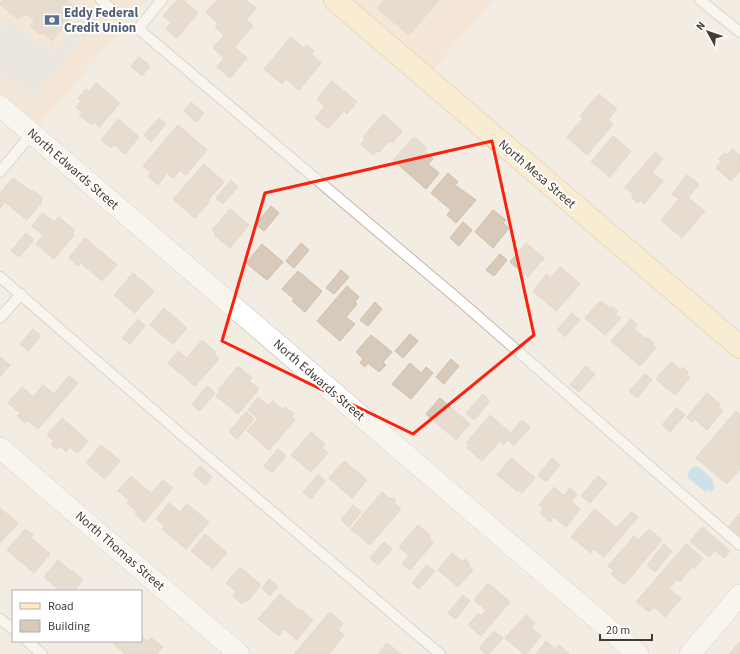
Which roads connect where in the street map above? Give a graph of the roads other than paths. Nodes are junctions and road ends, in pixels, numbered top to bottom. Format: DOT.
graph roads {
  1 [pos="101,0"];
  2 [pos="162,0"];
  3 [pos="335,0"];
  4 [pos="700,0"];
  5 [pos="116,13"];
  6 [pos="740,32"];
  7 [pos="0,106"];
  8 [pos="32,134"];
  9 [pos="0,172"];
  10 [pos="0,276"];
  11 [pos="21,294"];
  12 [pos="0,318"];
  13 [pos="740,347"];
  14 [pos="0,448"];
  15 [pos="740,545"];
  16 [pos="740,595"];
  17 [pos="0,619"];
  18 [pos="12,628"];
  19 [pos="28,642"];
  20 [pos="42,654"];
  21 [pos="239,654"];
  22 [pos="440,654"];
  23 [pos="638,654"];
  24 [pos="690,654"];
  1 -- 5 [label="lane"];
  2 -- 15 [label="lane"];
  3 -- 13 [label="street, North Mesa Street"];
  4 -- 6 [label="lane"];
  7 -- 8 [label="street, North Edwards Street"];
  8 -- 9 [label="lane"];
  8 -- 23 [label="street, North Edwards Street"];
  10 -- 11 [label="lane"];
  11 -- 12 [label="lane"];
  11 -- 22 [label="lane"];
  14 -- 21 [label="street, North Thomas Street"];
  16 -- 24 [label="street"];
  17 -- 18 [label="lane"];
  19 -- 20 [label="lane"];
}
